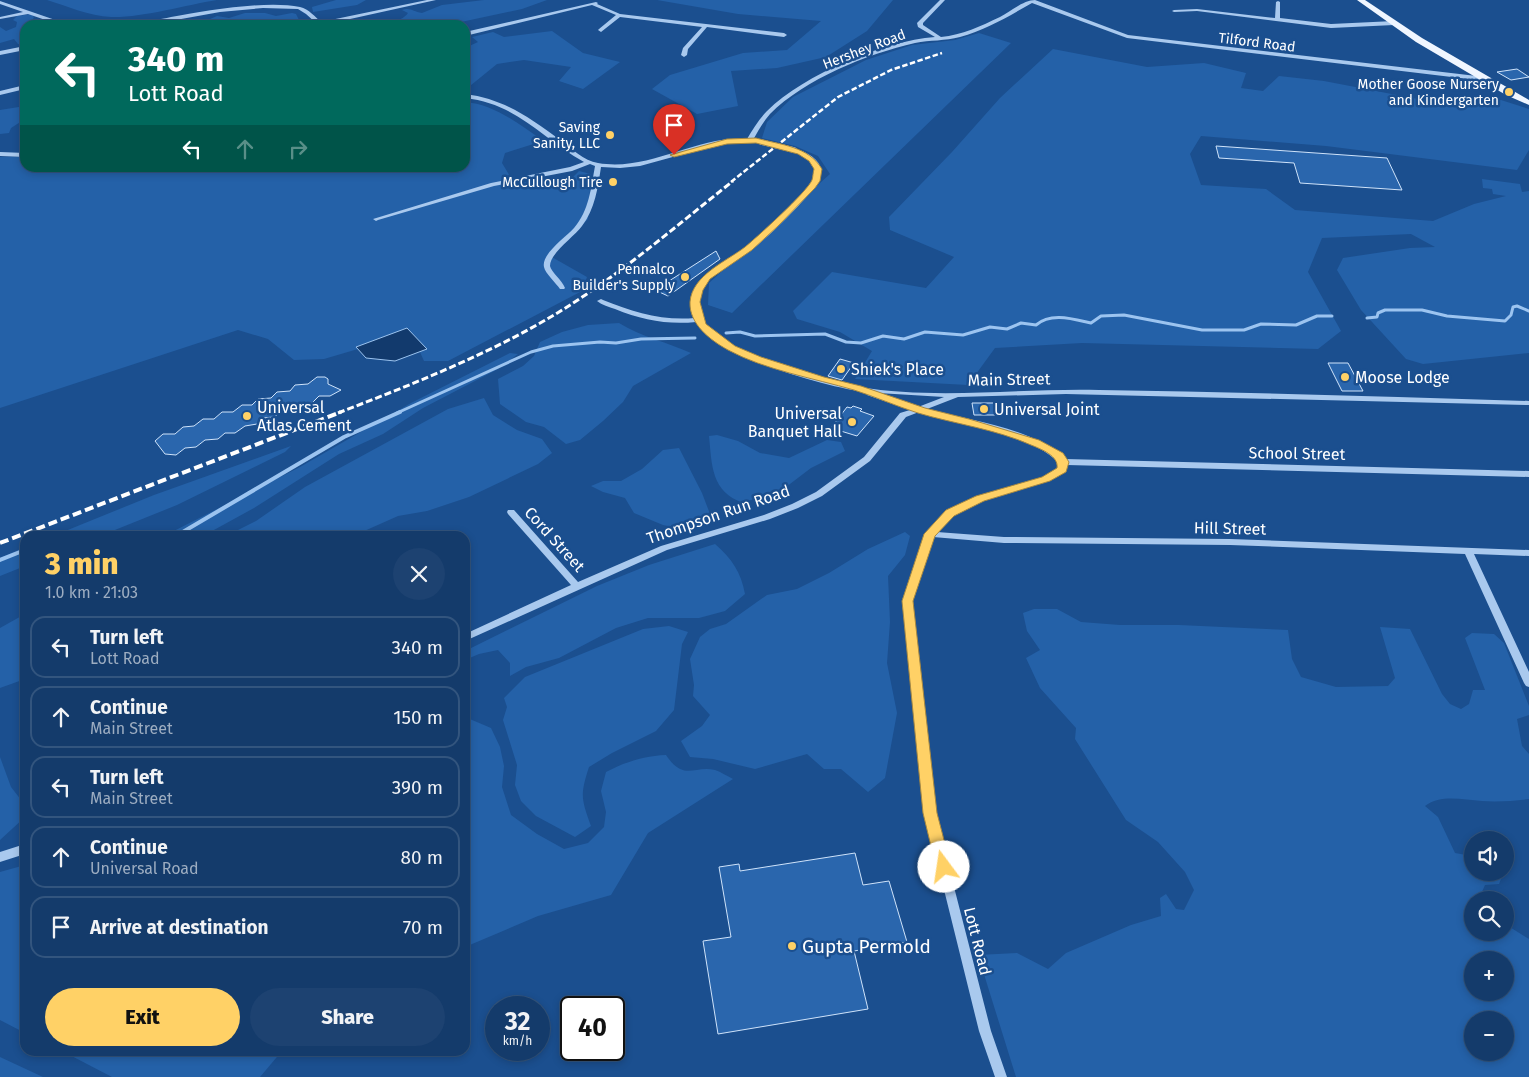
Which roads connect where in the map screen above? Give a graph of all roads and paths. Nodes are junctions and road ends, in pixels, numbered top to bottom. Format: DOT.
graph roads {
  1 [pos="404,0"];
  2 [pos="434,0"];
  3 [pos="943,0"];
  4 [pos="1360,0"];
  5 [pos="1032,1"];
  6 [pos="0,2"];
  7 [pos="602,2"];
  8 [pos="1278,2"];
  9 [pos="593,4"];
  10 [pos="410,5"];
  11 [pos="1174,11"];
  12 [pos="30,12"];
  13 [pos="620,15"];
  14 [pos="0,18"];
  15 [pos="52,20"];
  16 [pos="164,20"];
  17 [pos="314,20"];
  18 [pos="341,20"];
  19 [pos="1277,20"];
  20 [pos="1394,24"];
  21 [pos="705,26"];
  22 [pos="601,30"];
  23 [pos="470,33"];
  24 [pos="784,35"];
  25 [pos="939,38"];
  26 [pos="20,49"];
  27 [pos="0,54"];
  28 [pos="684,55"];
  29 [pos="1485,79"];
  30 [pos="20,88"];
  31 [pos="0,93"];
  32 [pos="470,96"];
  33 [pos="1529,103"];
  34 [pos="750,140"];
  35 [pos="761,142"];
  36 [pos="794,150"];
  37 [pos="0,154"];
  38 [pos="20,155"];
  39 [pos="590,162"];
  40 [pos="598,165"];
  41 [pos="376,219"];
  42 [pos="562,288"];
  43 [pos="601,301"];
  44 [pos="699,320"];
  45 [pos="858,388"];
  46 [pos="961,394"];
  47 [pos="1529,403"];
  48 [pos="916,409"];
  49 [pos="1063,462"];
  50 [pos="1529,474"];
  51 [pos="511,512"];
  52 [pos="930,534"];
  53 [pos="1468,551"];
  54 [pos="1529,553"];
  55 [pos="577,586"];
  56 [pos="470,636"];
  57 [pos="1529,683"];
  58 [pos="20,851"];
  59 [pos="0,857"];
  60 [pos="1000,1077"];
  1 -- 10 [label="street"];
  2 -- 10 [label="street"];
  3 -- 25 [label="street"];
  4 -- 20 [label="main road"];
  5 -- 25 [label="street, Hershey Road"];
  5 -- 29 [label="street, Tilford Road"];
  6 -- 12 [label="street"];
  7 -- 9 [label="street"];
  8 -- 19 [label="street"];
  9 -- 13 [label="street"];
  9 -- 23 [label="street"];
  10 -- 18 [label="street"];
  11 -- 19 [label="street"];
  12 -- 14 [label="street"];
  12 -- 15 [label="street"];
  13 -- 21 [label="street"];
  13 -- 22 [label="street"];
  16 -- 17 [label="street"];
  19 -- 20 [label="street"];
  20 -- 29 [label="main road"];
  21 -- 24 [label="street"];
  21 -- 28 [label="street"];
  25 -- 34 [label="street, Hershey Road"];
  26 -- 27 [label="street"];
  29 -- 33 [label="main road"];
  30 -- 31 [label="street"];
  32 -- 39 [label="street"];
  34 -- 35 [label="street"];
  34 -- 40 [label="street"];
  35 -- 36 [label="street, bridge"];
  36 -- 44 [label="street"];
  37 -- 38 [label="street"];
  39 -- 40 [label="street"];
  39 -- 41 [label="street"];
  40 -- 42 [label="street"];
  43 -- 44 [label="street"];
  44 -- 45 [label="street, Main Street"];
  45 -- 46 [label="street, Main Street"];
  45 -- 48 [label="street"];
  46 -- 47 [label="street, Main Street"];
  46 -- 48 [label="street, Thompson Run Road"];
  48 -- 49 [label="street"];
  48 -- 55 [label="street, Thompson Run Road"];
  49 -- 50 [label="street, School Street"];
  49 -- 52 [label="street, Lott Road"];
  51 -- 55 [label="street, Cord Street"];
  52 -- 53 [label="street, Hill Street"];
  52 -- 60 [label="street, Lott Road"];
  53 -- 54 [label="street, Hill Street"];
  53 -- 57 [label="street"];
  55 -- 56 [label="street, Thompson Run Road"];
  58 -- 59 [label="street"];
}
